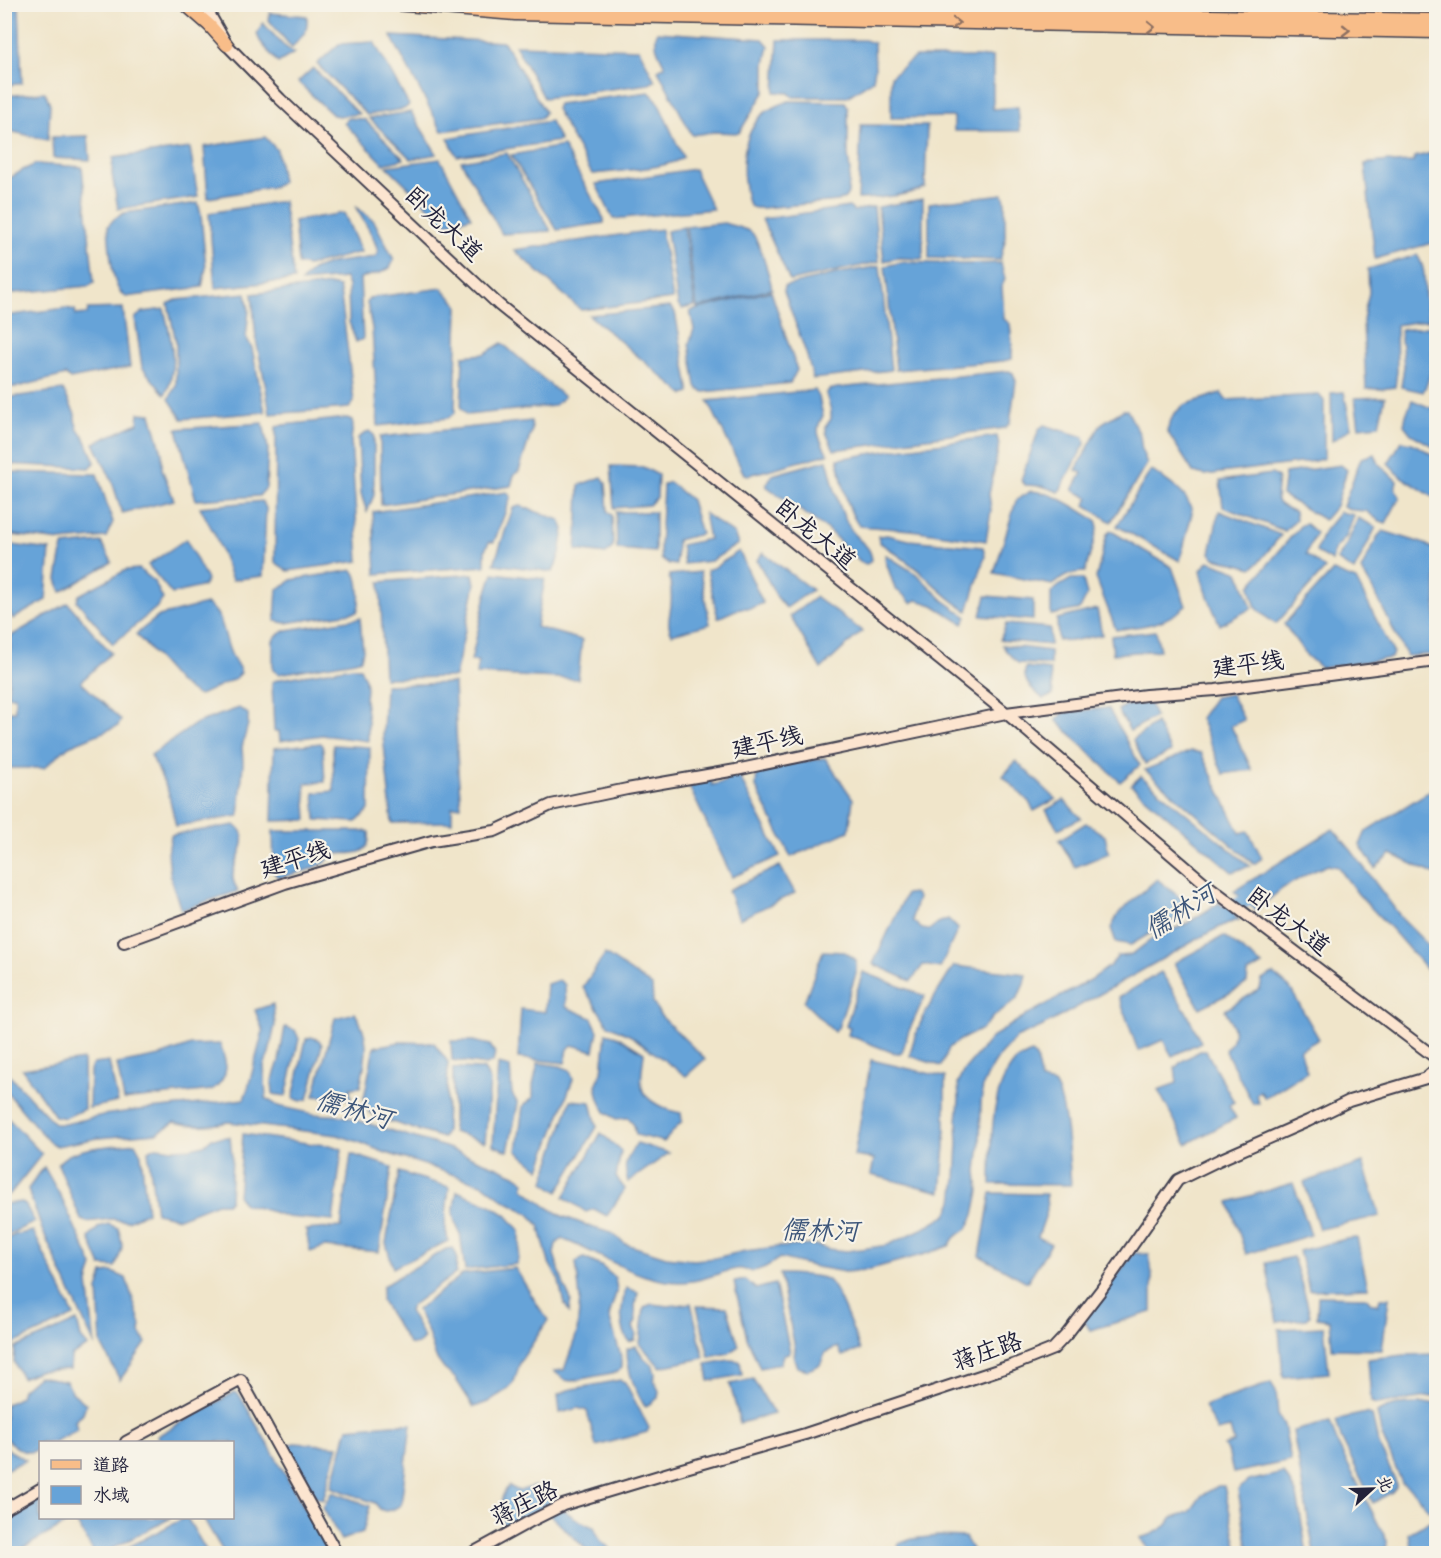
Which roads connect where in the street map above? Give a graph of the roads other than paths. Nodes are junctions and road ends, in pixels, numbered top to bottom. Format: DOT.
graph roads {
  1 [pos="185,4"];
  2 [pos="207,4"];
  3 [pos="394,4"];
  4 [pos="540,4"];
  5 [pos="1437,20"];
  6 [pos="1437,32"];
  7 [pos="227,45"];
  8 [pos="1437,662"];
  9 [pos="1006,713"];
  10 [pos="124,942"];
  11 [pos="1437,1058"];
  12 [pos="1437,1069"];
  13 [pos="130,1441"];
  14 [pos="39,1490"];
  15 [pos="4,1510"];
  16 [pos="337,1554"];
  17 [pos="471,1554"];
  1 -- 7 [label="main road"];
  2 -- 7 [label="street, 卧龙大道"];
  3 -- 6 [label="main road, one-way"];
  4 -- 5 [label="main road"];
  7 -- 9 [label="street, 卧龙大道"];
  8 -- 9 [label="street, 建平线"];
  9 -- 10 [label="street, 建平线"];
  9 -- 11 [label="street, 卧龙大道"];
  12 -- 17 [label="street, 蒋庄路"];
  13 -- 16 [label="street"];
  14 -- 15 [label="street"];
}
